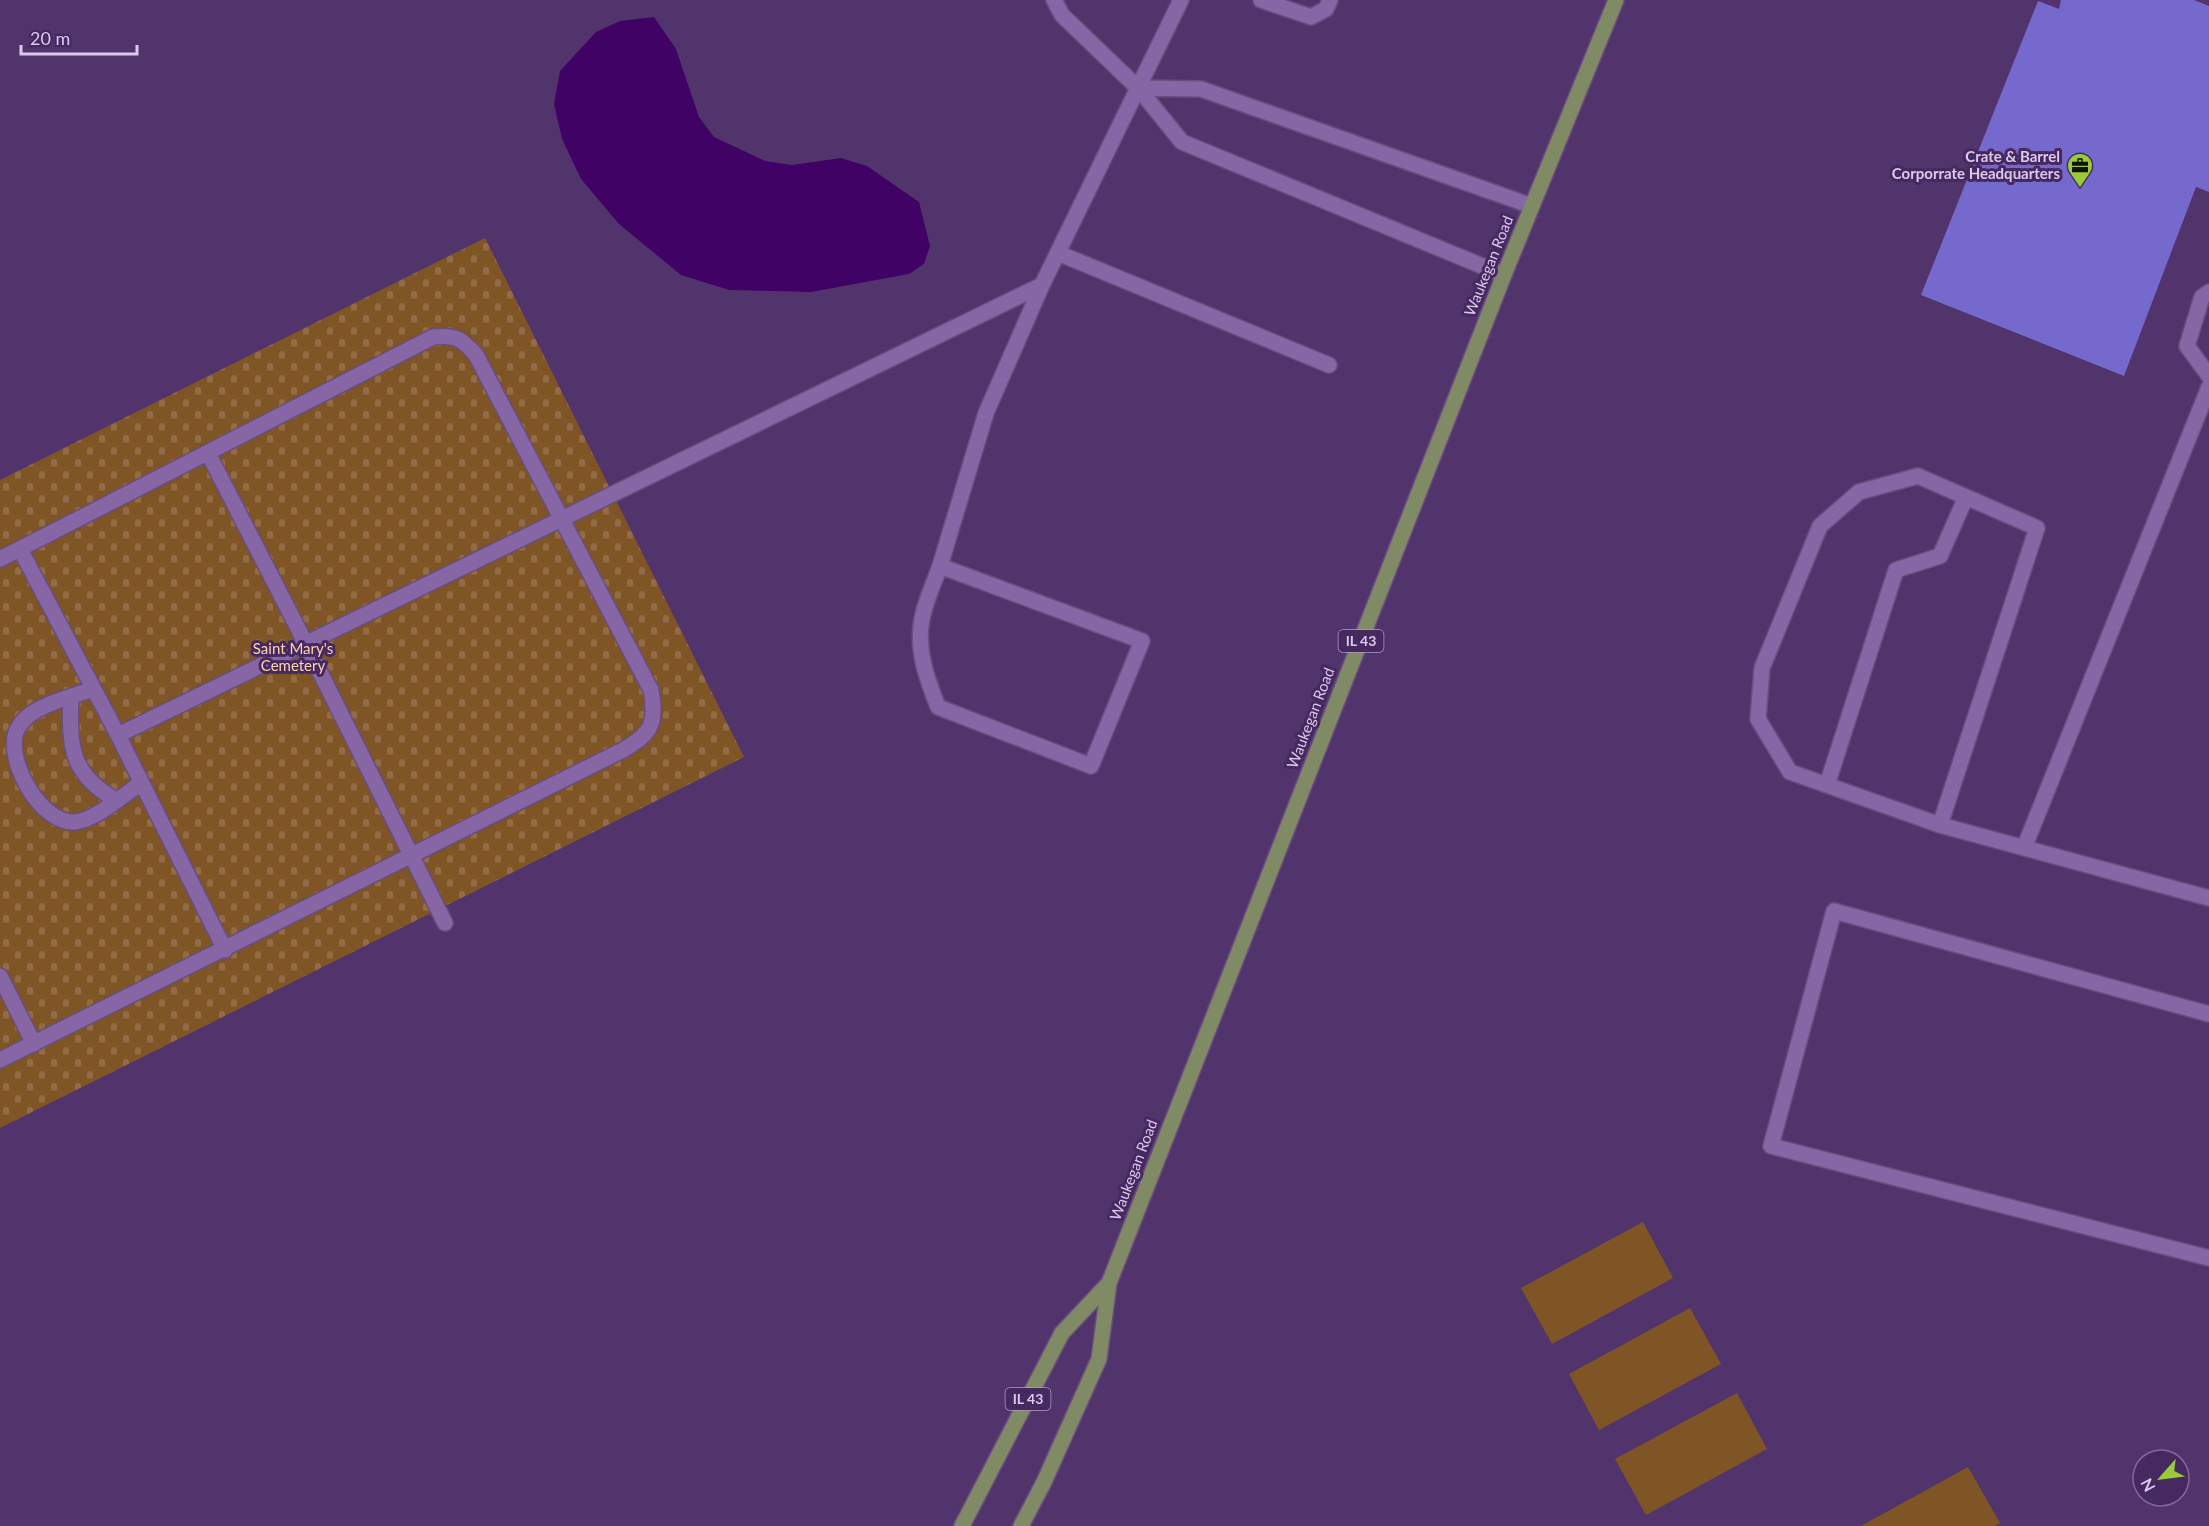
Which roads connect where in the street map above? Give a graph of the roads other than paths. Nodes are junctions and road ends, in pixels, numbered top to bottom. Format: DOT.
graph roads {
  1 [pos="1054,0"];
  2 [pos="1182,0"];
  3 [pos="1261,0"];
  4 [pos="1330,0"];
  5 [pos="1616,0"];
  6 [pos="1138,88"];
  7 [pos="1532,206"];
  8 [pos="1058,253"];
  9 [pos="1504,275"];
  10 [pos="1042,285"];
  11 [pos="2209,292"];
  12 [pos="1329,365"];
  13 [pos="2209,376"];
  14 [pos="2209,387"];
  15 [pos="208,453"];
  16 [pos="1966,497"];
  17 [pos="563,519"];
  18 [pos="20,549"];
  19 [pos="0,559"];
  20 [pos="940,566"];
  21 [pos="306,644"];
  22 [pos="93,689"];
  23 [pos="71,697"];
  24 [pos="118,735"];
  25 [pos="141,783"];
  26 [pos="1827,785"];
  27 [pos="116,800"];
  28 [pos="1940,825"];
  29 [pos="2024,848"];
  30 [pos="411,855"];
  31 [pos="2209,898"];
  32 [pos="446,923"];
  33 [pos="225,950"];
  34 [pos="0,976"];
  35 [pos="2209,1014"];
  36 [pos="34,1044"];
  37 [pos="0,1060"];
  38 [pos="2209,1258"];
  39 [pos="1109,1283"];
  40 [pos="962,1526"];
  41 [pos="1021,1526"];
  1 -- 6 [label="lane"];
  2 -- 6 [label="lane"];
  3 -- 4 [label="lane"];
  5 -- 7 [label="main road, Waukegan Road / IL 43"];
  6 -- 7 [label="lane"];
  6 -- 8 [label="lane"];
  6 -- 9 [label="lane"];
  7 -- 9 [label="main road, Waukegan Road / IL 43"];
  8 -- 10 [label="lane"];
  8 -- 12 [label="lane"];
  9 -- 39 [label="main road, Waukegan Road / IL 43"];
  10 -- 17 [label="lane"];
  10 -- 20 [label="lane"];
  11 -- 13 [label="lane"];
  14 -- 29 [label="lane"];
  15 -- 17 [label="lane"];
  15 -- 18 [label="lane"];
  15 -- 21 [label="lane"];
  16 -- 26 [label="lane"];
  16 -- 26 [label="lane"];
  16 -- 28 [label="lane"];
  17 -- 21 [label="lane"];
  17 -- 30 [label="lane"];
  18 -- 19 [label="lane"];
  18 -- 22 [label="lane"];
  20 -- 20 [label="lane"];
  21 -- 24 [label="lane"];
  21 -- 30 [label="lane"];
  22 -- 23 [label="lane"];
  22 -- 24 [label="lane"];
  23 -- 27 [label="lane"];
  23 -- 27 [label="lane"];
  24 -- 25 [label="lane"];
  25 -- 27 [label="lane"];
  25 -- 33 [label="lane"];
  26 -- 28 [label="lane"];
  28 -- 29 [label="lane"];
  29 -- 31 [label="lane"];
  30 -- 32 [label="lane"];
  30 -- 33 [label="lane"];
  33 -- 36 [label="lane"];
  34 -- 36 [label="lane"];
  35 -- 38 [label="lane"];
  36 -- 37 [label="lane"];
  39 -- 40 [label="main road, Waukegan Road / IL 43"];
  39 -- 41 [label="main road, Waukegan Road / IL 43"];
}
